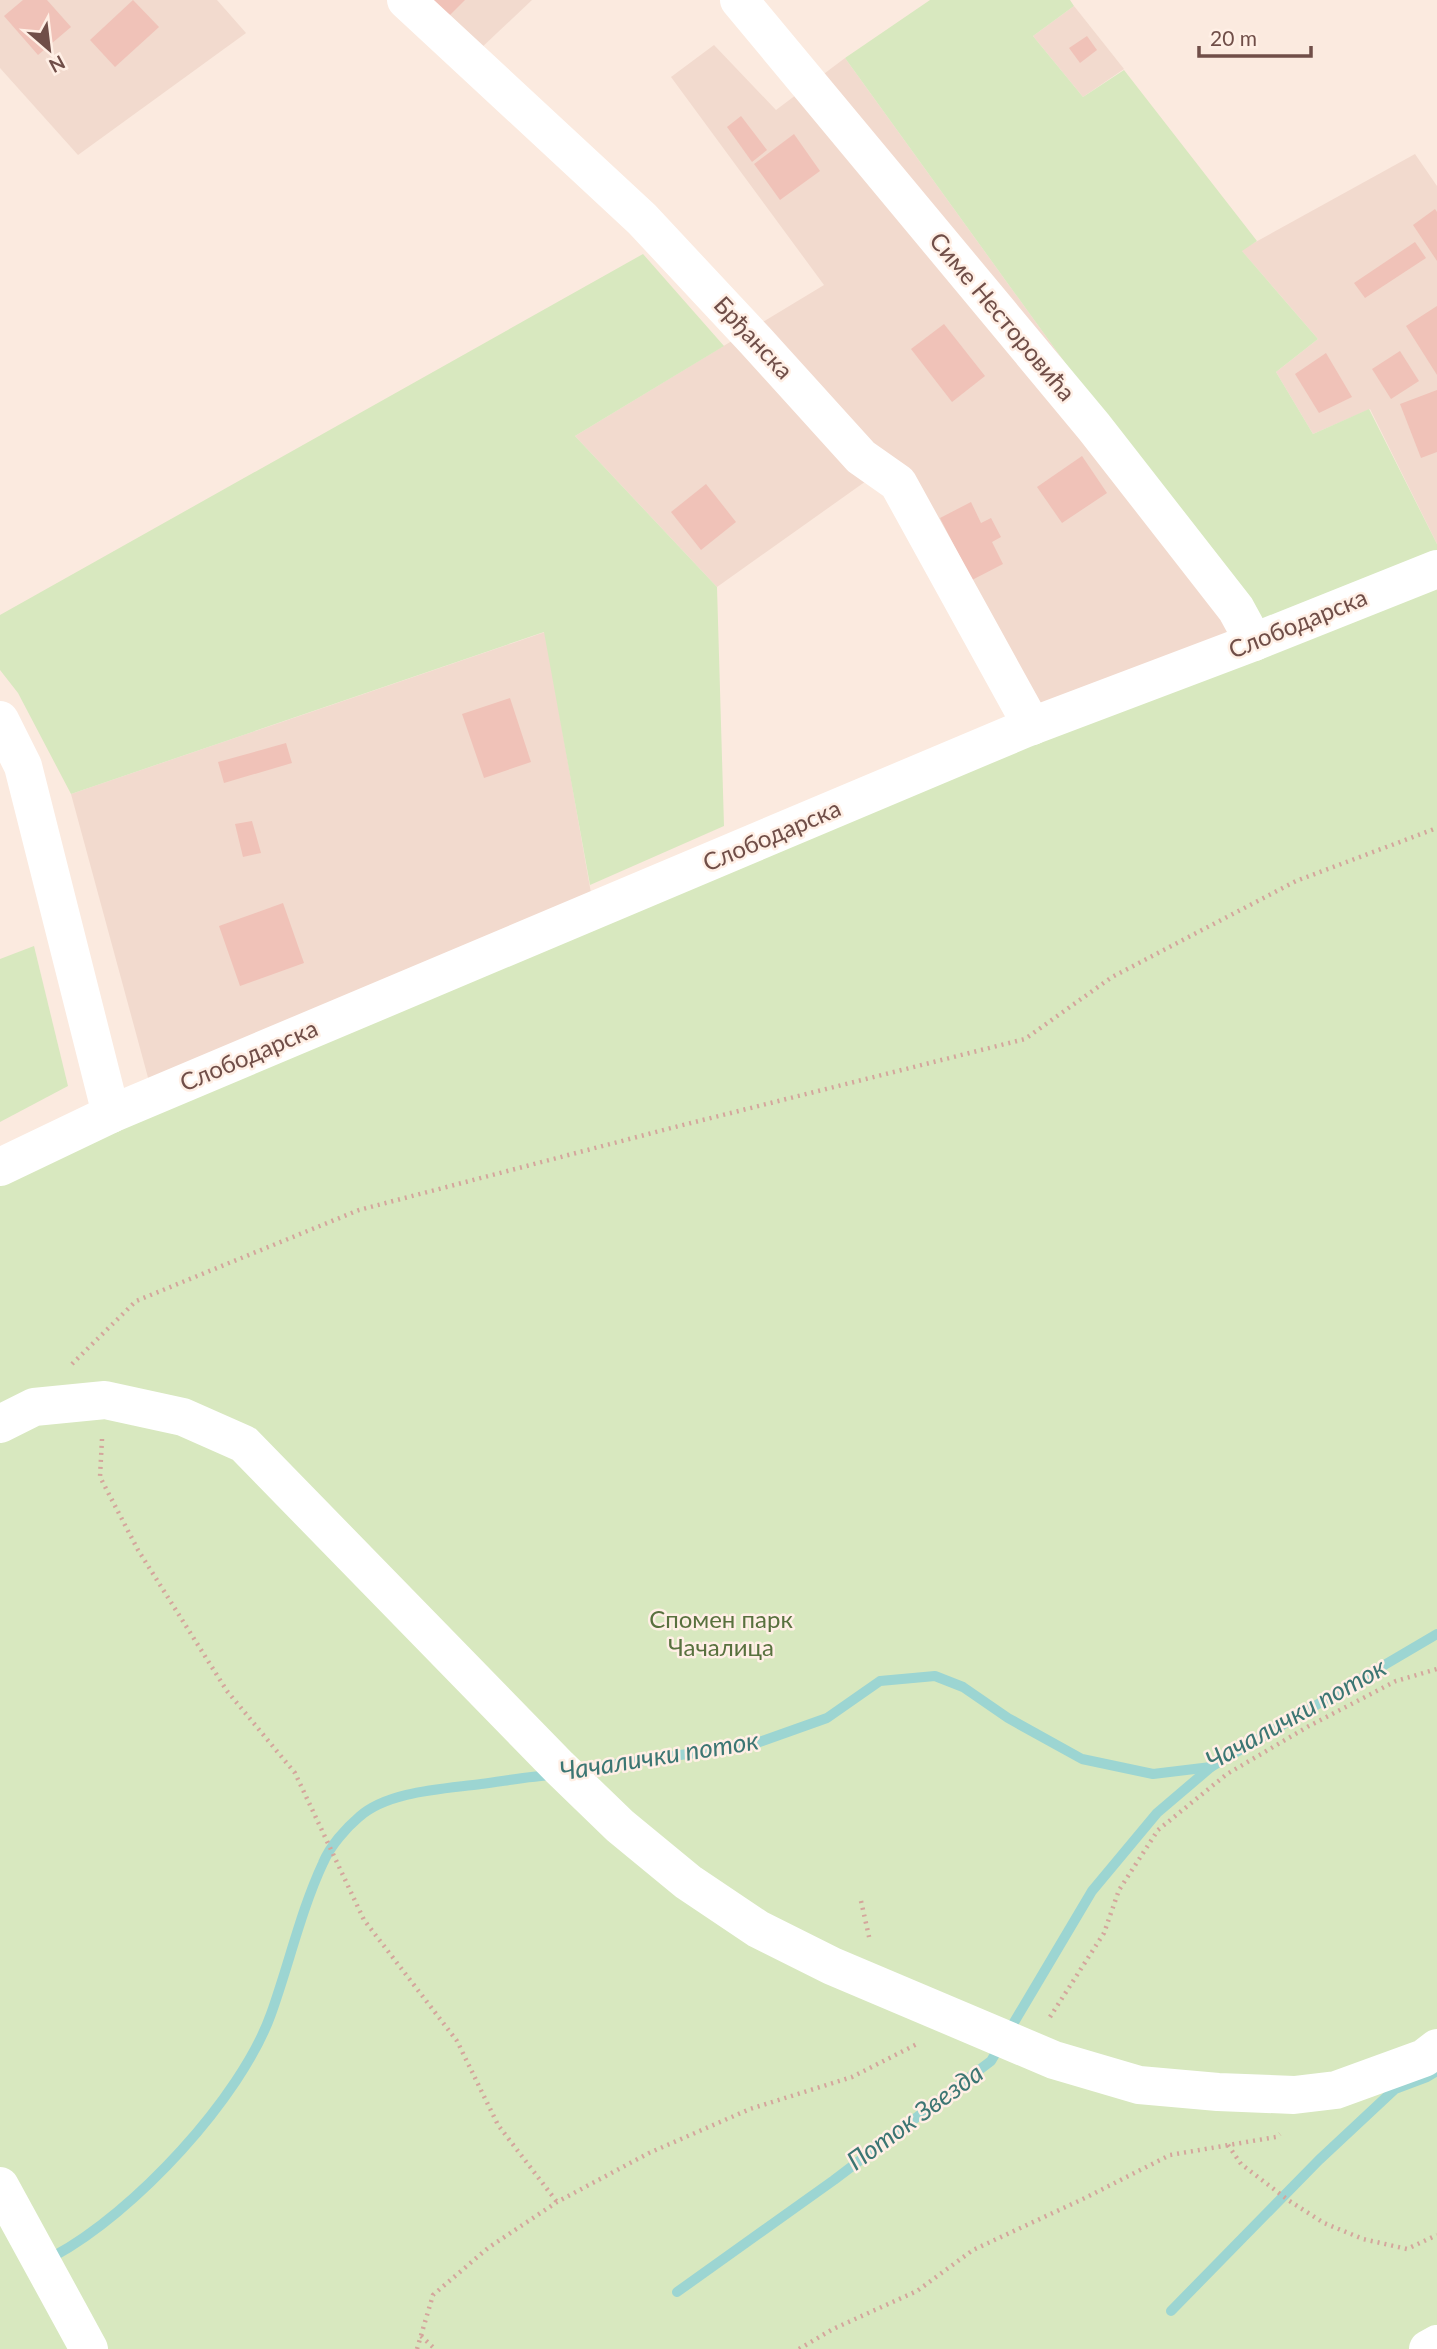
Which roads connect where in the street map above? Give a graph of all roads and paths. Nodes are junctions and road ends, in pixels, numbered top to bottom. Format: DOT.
graph roads {
  1 [pos="406,0"];
  2 [pos="739,0"];
  3 [pos="1437,569"];
  4 [pos="1254,642"];
  5 [pos="0,720"];
  6 [pos="1032,726"];
  7 [pos="1437,828"];
  8 [pos="111,1114"];
  9 [pos="0,1167"];
  10 [pos="71,1365"];
  11 [pos="105,1400"];
  12 [pos="0,1424"];
  13 [pos="1437,1669"];
  14 [pos="1013,2043"];
  15 [pos="918,2044"];
  16 [pos="1437,2048"];
  17 [pos="1286,2129"];
  18 [pos="1228,2145"];
  19 [pos="0,2186"];
  20 [pos="557,2202"];
  21 [pos="1437,2235"];
  22 [pos="421,2336"];
  23 [pos="1437,2344"];
  24 [pos="89,2349"];
  25 [pos="417,2349"];
  26 [pos="435,2349"];
  27 [pos="799,2349"];
  28 [pos="1428,2349"];
  1 -- 6 [label="street, Брђанска"];
  2 -- 4 [label="street, Симе Несторовића"];
  3 -- 4 [label="street, Слободарска"];
  4 -- 6 [label="street, Слободарска"];
  5 -- 8 [label="street"];
  6 -- 8 [label="street, Слободарска"];
  7 -- 10 [label="path"];
  8 -- 9 [label="street, Слободарска"];
  11 -- 12 [label="street"];
  11 -- 14 [label="street"];
  11 -- 20 [label="path"];
  13 -- 14 [label="path"];
  14 -- 16 [label="street"];
  15 -- 20 [label="path"];
  17 -- 18 [label="path"];
  18 -- 21 [label="path"];
  18 -- 27 [label="path"];
  19 -- 24 [label="street"];
  20 -- 22 [label="path"];
  22 -- 25 [label="path"];
  22 -- 26 [label="path"];
  23 -- 28 [label="street"];
}
